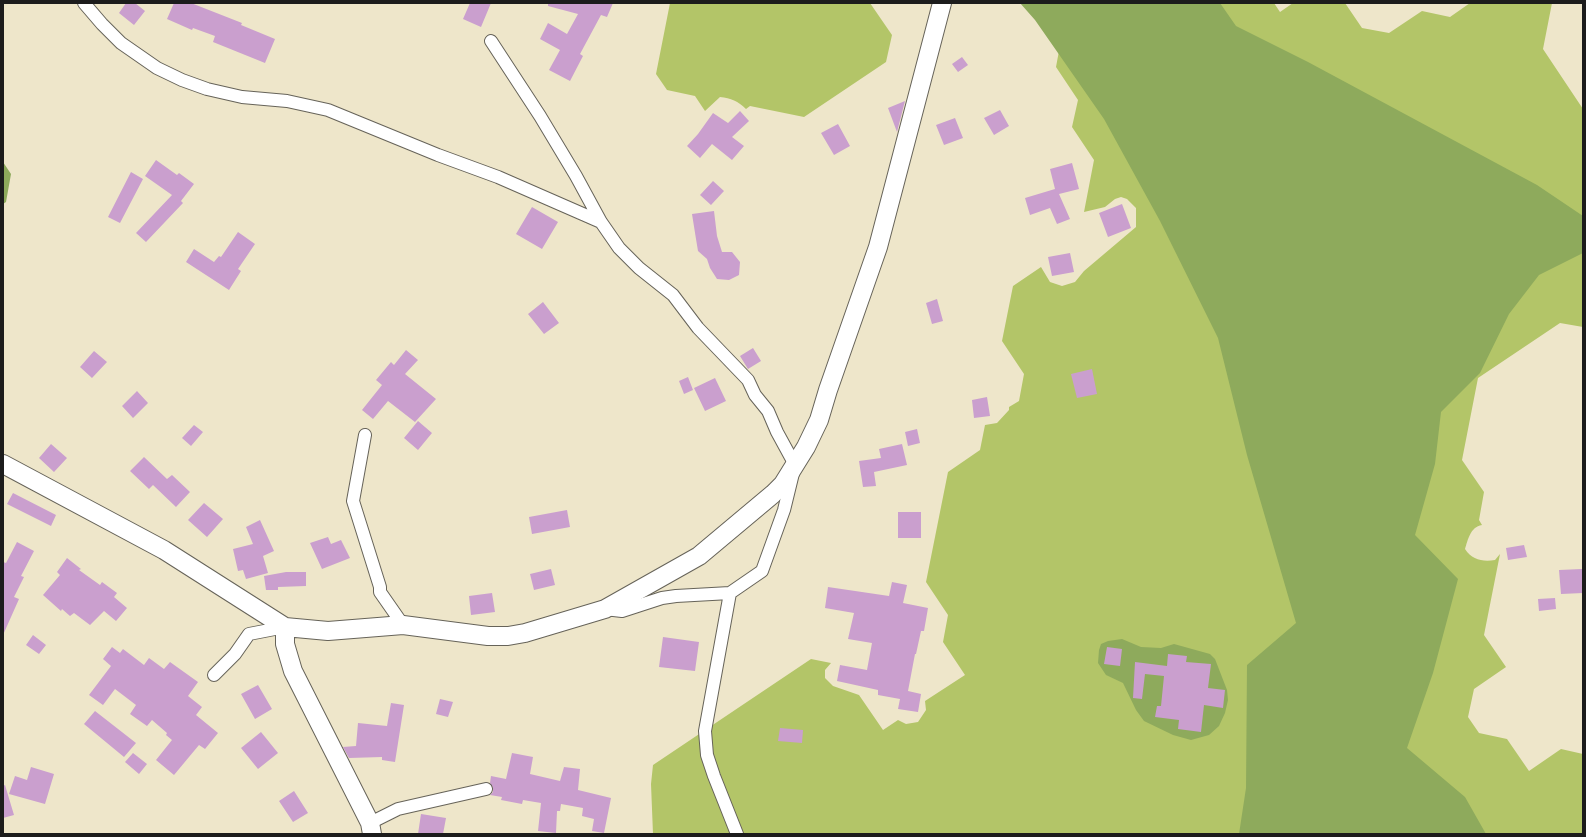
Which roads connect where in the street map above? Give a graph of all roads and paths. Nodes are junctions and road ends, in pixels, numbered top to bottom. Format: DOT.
graph roads {
  1 [pos="84,3"];
  2 [pos="942,3"];
  3 [pos="491,41"];
  4 [pos="601,222"];
  5 [pos="365,434"];
  6 [pos="3,464"];
  7 [pos="794,465"];
  8 [pos="730,593"];
  9 [pos="605,609"];
  10 [pos="403,625"];
  11 [pos="285,627"];
  12 [pos="214,675"];
  13 [pos="486,789"];
  14 [pos="371,829"];
  15 [pos="738,834"];
  1 -- 4 [label="street"];
  2 -- 7 [label="street"];
  3 -- 4 [label="street"];
  4 -- 7 [label="street"];
  5 -- 10 [label="street"];
  6 -- 11 [label="street"];
  7 -- 8 [label="street"];
  7 -- 9 [label="street"];
  8 -- 9 [label="street"];
  8 -- 15 [label="street"];
  9 -- 10 [label="street"];
  10 -- 11 [label="street"];
  11 -- 12 [label="street"];
  11 -- 14 [label="street"];
  13 -- 14 [label="street"];
}
